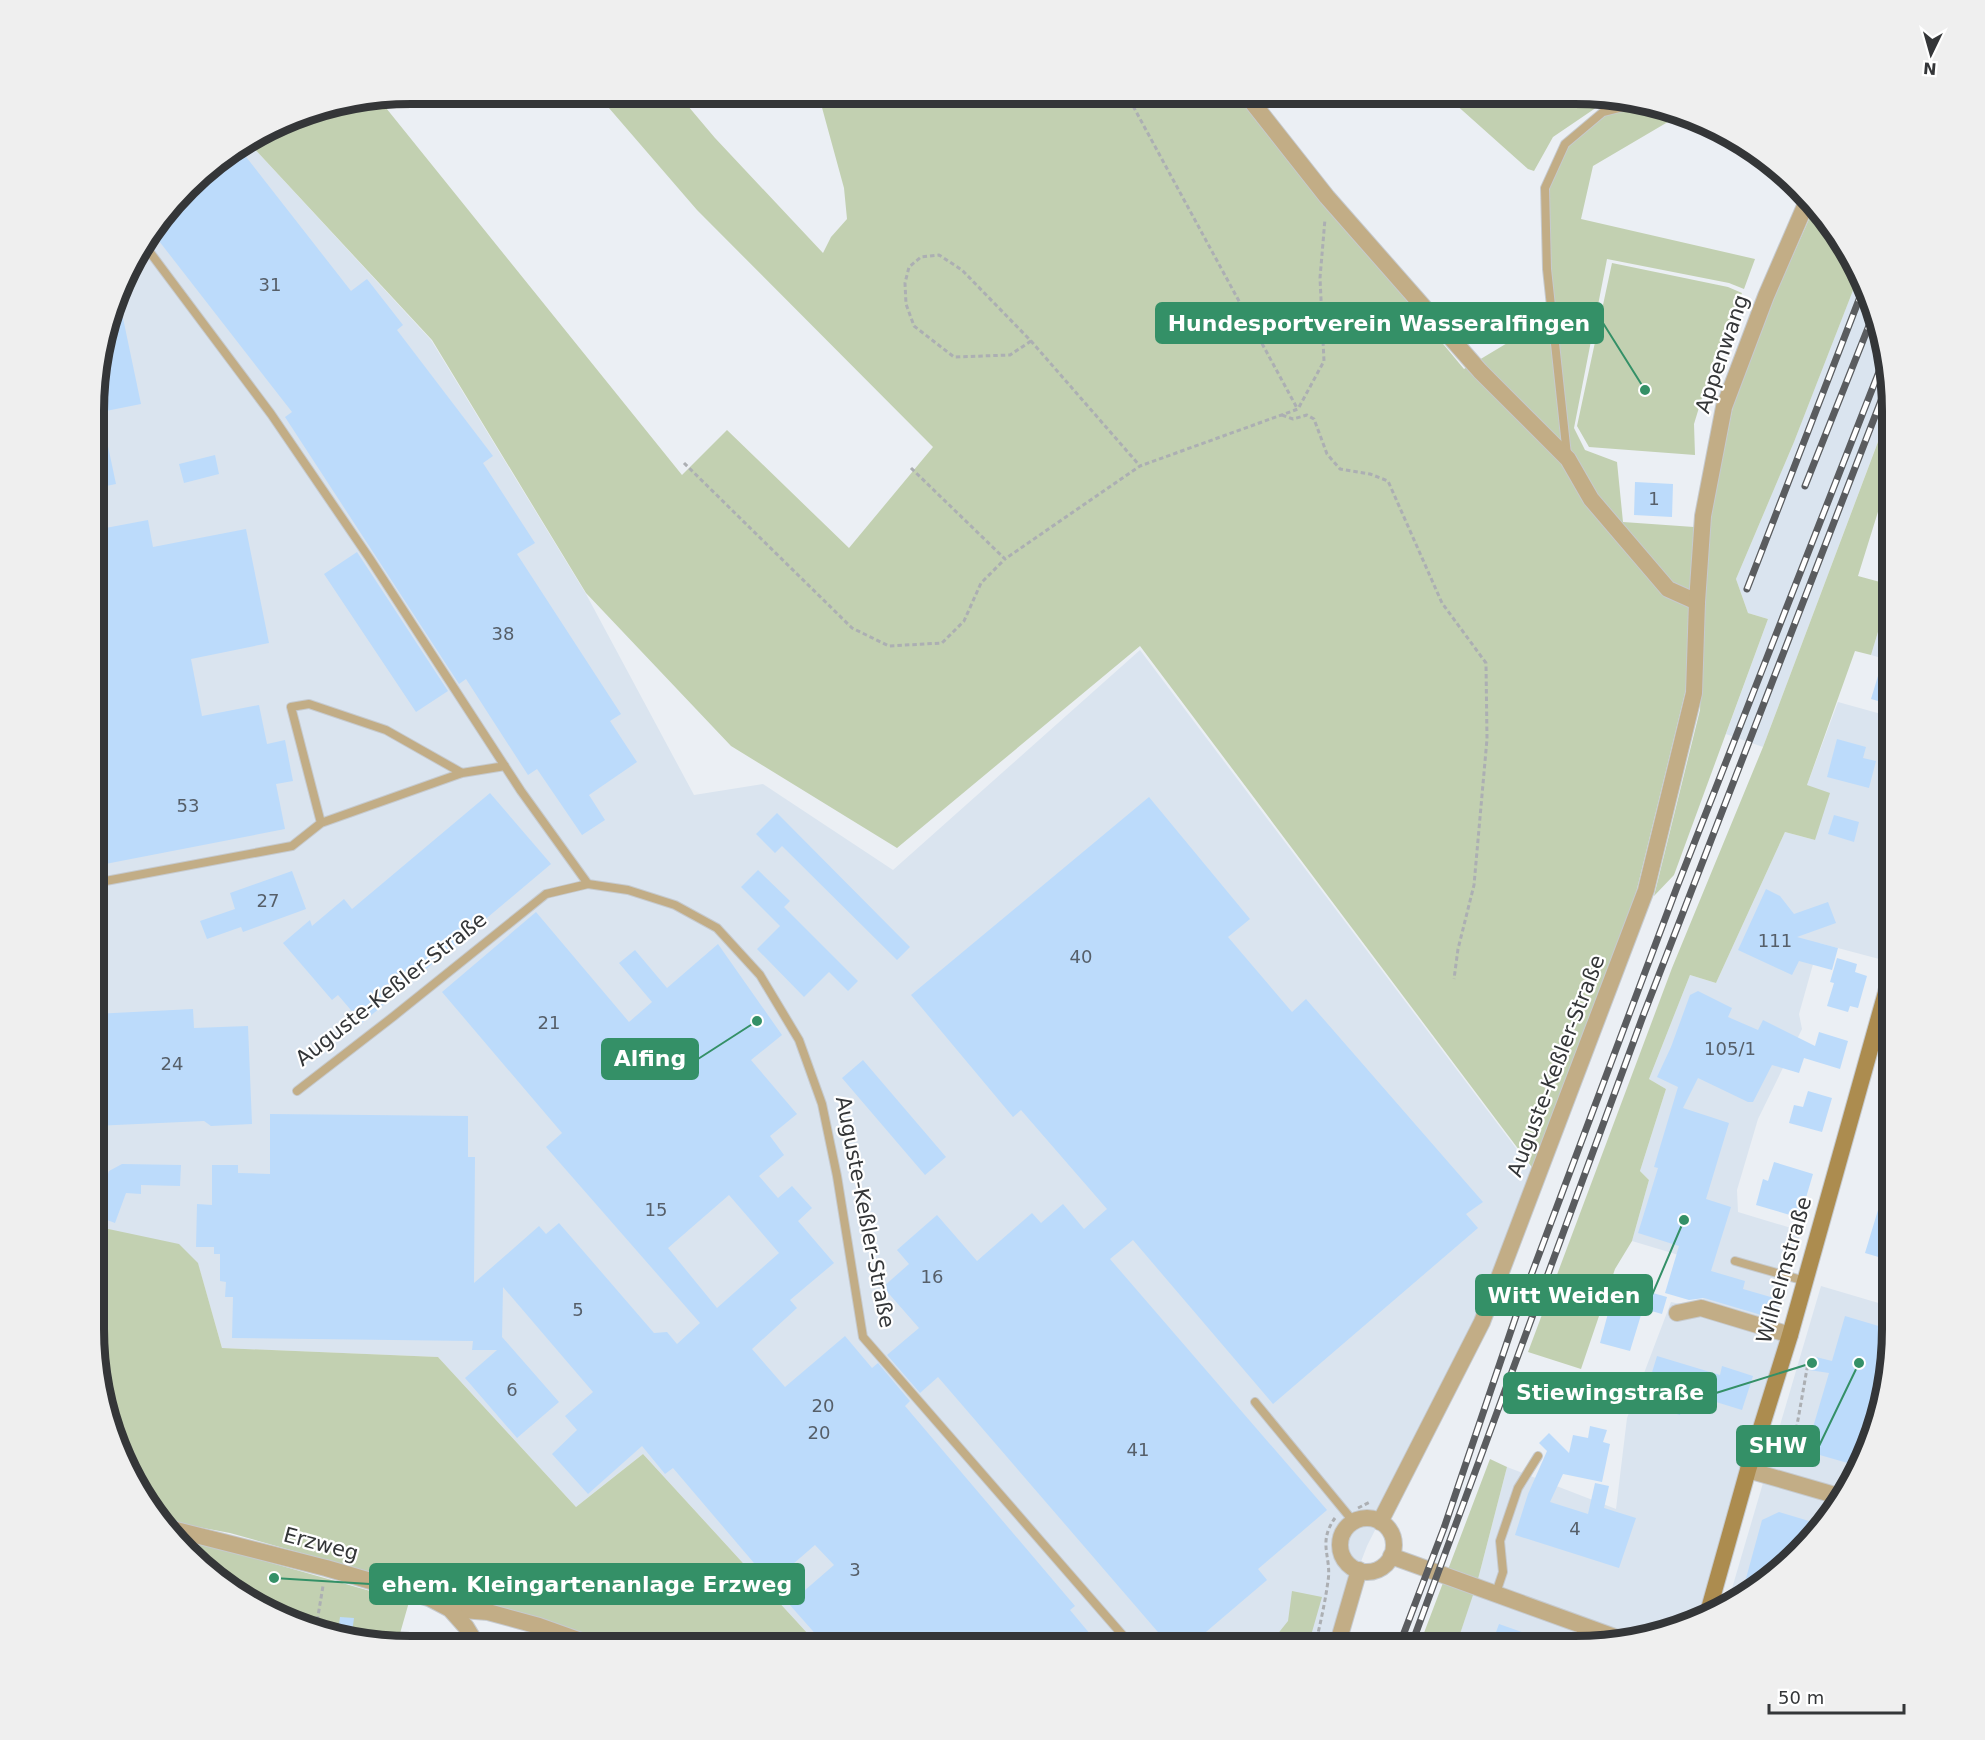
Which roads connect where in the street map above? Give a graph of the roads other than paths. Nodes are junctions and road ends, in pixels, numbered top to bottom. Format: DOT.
graph roads {
  1 [pos="1253,103"];
  2 [pos="1622,107"];
  3 [pos="1804,207"];
  4 [pos="149,251"];
  5 [pos="1568,459"];
  6 [pos="1696,602"];
  7 [pos="505,766"];
  8 [pos="462,773"];
  9 [pos="321,824"];
  10 [pos="103,881"];
  11 [pos="588,884"];
  12 [pos="1882,1007"];
  13 [pos="297,1090"];
  14 [pos="1735,1261"];
  15 [pos="1805,1281"];
  16 [pos="1677,1313"];
  17 [pos="1790,1335"];
  18 [pos="1255,1402"];
  19 [pos="1538,1456"];
  20 [pos="1748,1470"];
  21 [pos="1833,1495"];
  22 [pos="1350,1516"];
  23 [pos="1380,1522"];
  24 [pos="179,1531"];
  25 [pos="1391,1556"];
  26 [pos="1359,1570"];
  27 [pos="1496,1593"];
  28 [pos="1710,1605"];
  29 [pos="450,1609"];
  30 [pos="1609,1635"];
  31 [pos="471,1636"];
  32 [pos="567,1636"];
  33 [pos="1123,1636"];
  34 [pos="1340,1636"];
  1 -- 5 [label="street"];
  2 -- 5 [label="lane"];
  3 -- 6 [label="street, Appenwang"];
  4 -- 7 [label="lane"];
  5 -- 6 [label="street"];
  6 -- 23 [label="street, Auguste-Keßler-Straße"];
  7 -- 8 [label="lane"];
  7 -- 11 [label="lane"];
  8 -- 9 [label="lane"];
  8 -- 9 [label="lane"];
  9 -- 10 [label="lane"];
  11 -- 13 [label="lane, Auguste-Keßler-Straße"];
  11 -- 33 [label="lane, Auguste-Keßler-Straße"];
  12 -- 15 [label="main road, Wilhelmstraße"];
  14 -- 15 [label="lane"];
  15 -- 17 [label="main road, Wilhelmstraße"];
  16 -- 17 [label="street"];
  17 -- 20 [label="main road, Wilhelmstraße"];
  18 -- 22 [label="lane"];
  19 -- 27 [label="lane"];
  20 -- 21 [label="street"];
  20 -- 28 [label="main road, Wilhelmstraße"];
  22 -- 23 [label="street"];
  22 -- 26 [label="street"];
  23 -- 25 [label="street"];
  24 -- 29 [label="street, Erzweg"];
  25 -- 26 [label="street"];
  25 -- 27 [label="street"];
  26 -- 34 [label="street"];
  27 -- 30 [label="street"];
  29 -- 31 [label="street"];
  29 -- 32 [label="street, Erzweg"];
}
